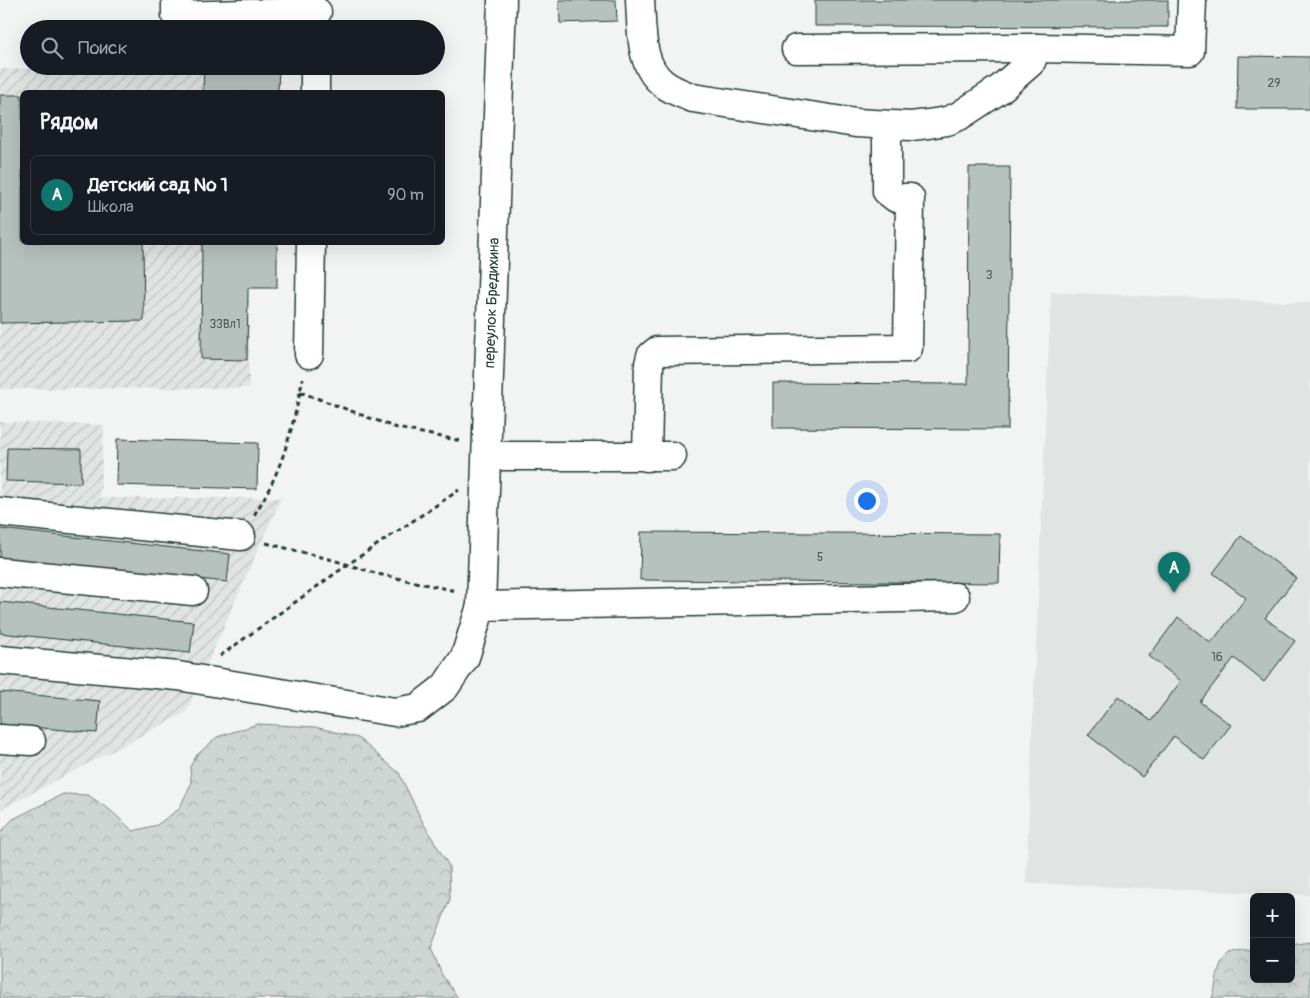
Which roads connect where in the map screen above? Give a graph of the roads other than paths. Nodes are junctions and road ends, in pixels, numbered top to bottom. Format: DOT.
graph roads {
  1 [pos="176,0"];
  2 [pos="502,0"];
  3 [pos="640,0"];
  4 [pos="1192,0"];
  5 [pos="317,14"];
  6 [pos="1036,48"];
  7 [pos="796,49"];
  8 [pos="316,75"];
  9 [pos="315,90"];
  10 [pos="887,126"];
  11 [pos="311,245"];
  12 [pos="309,354"];
  13 [pos="487,458"];
  14 [pos="0,512"];
  15 [pos="241,536"];
  16 [pos="0,572"];
  17 [pos="192,591"];
  18 [pos="955,597"];
  19 [pos="481,602"];
  20 [pos="0,660"];
  21 [pos="0,739"];
  22 [pos="31,741"];
  1 -- 5 [label="lane"];
  2 -- 13 [label="lane, переулок Бредихина"];
  3 -- 10 [label="lane"];
  4 -- 6 [label="lane"];
  6 -- 7 [label="lane"];
  6 -- 10 [label="lane"];
  8 -- 9 [label="lane"];
  10 -- 13 [label="lane"];
  11 -- 12 [label="lane"];
  13 -- 19 [label="lane, переулок Бредихина"];
  14 -- 15 [label="lane"];
  16 -- 17 [label="lane"];
  18 -- 19 [label="lane"];
  19 -- 20 [label="lane, переулок Бредихина"];
  21 -- 22 [label="lane"];
}
